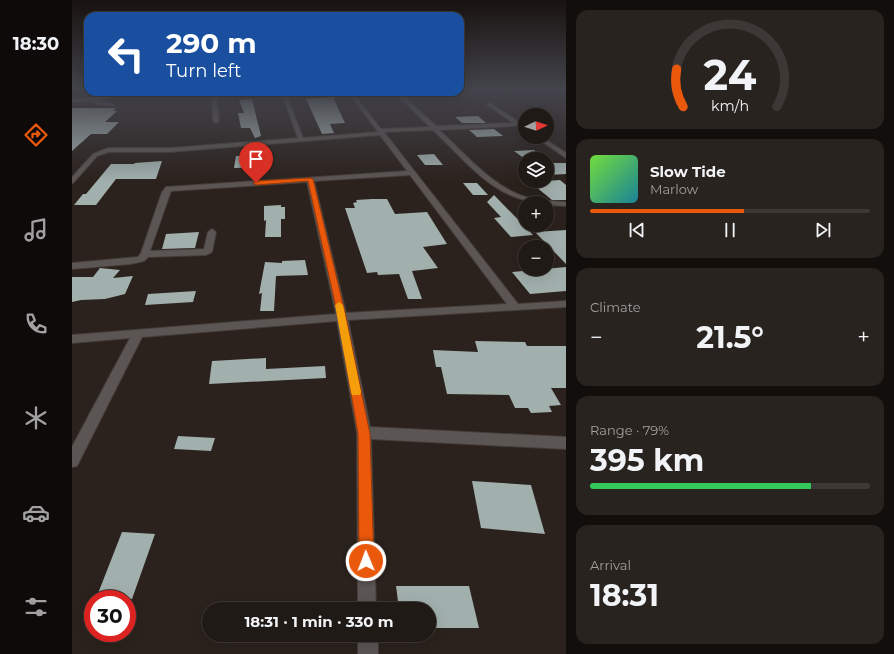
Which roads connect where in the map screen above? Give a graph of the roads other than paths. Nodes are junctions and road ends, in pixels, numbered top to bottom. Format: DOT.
graph roads {
  1 [pos="294,121"];
  2 [pos="372,121"];
  3 [pos="425,121"];
  4 [pos="513,121"];
  5 [pos="433,128"];
  6 [pos="381,132"];
  7 [pos="301,139"];
  8 [pos="549,144"];
  9 [pos="566,156"];
  10 [pos="412,173"];
  11 [pos="310,179"];
  12 [pos="72,181"];
  13 [pos="518,197"];
  14 [pos="554,203"];
  15 [pos="566,204"];
  16 [pos="212,232"];
  17 [pos="145,254"];
  18 [pos="72,266"];
  19 [pos="566,304"];
  20 [pos="514,306"];
  21 [pos="342,317"];
  22 [pos="138,334"];
  23 [pos="72,339"];
  24 [pos="364,434"];
  25 [pos="566,443"];
  26 [pos="72,461"];
  27 [pos="367,602"];
  28 [pos="368,642"];
  29 [pos="368,654"];
  1 -- 7 [label="street"];
  2 -- 6 [label="street"];
  3 -- 5 [label="street"];
  4 -- 5 [label="street"];
  5 -- 6 [label="street"];
  5 -- 13 [label="street"];
  6 -- 7 [label="street"];
  6 -- 10 [label="street"];
  7 -- 12 [label="street"];
  8 -- 9 [label="street"];
  10 -- 11 [label="street"];
  10 -- 20 [label="street"];
  11 -- 17 [label="street"];
  11 -- 21 [label="street"];
  14 -- 15 [label="street"];
  16 -- 17 [label="street"];
  17 -- 18 [label="street"];
  19 -- 20 [label="street"];
  20 -- 21 [label="street"];
  21 -- 22 [label="street"];
  21 -- 24 [label="street"];
  22 -- 23 [label="street"];
  22 -- 26 [label="street"];
  24 -- 25 [label="street"];
  24 -- 27 [label="street"];
  28 -- 29 [label="street"];
}
